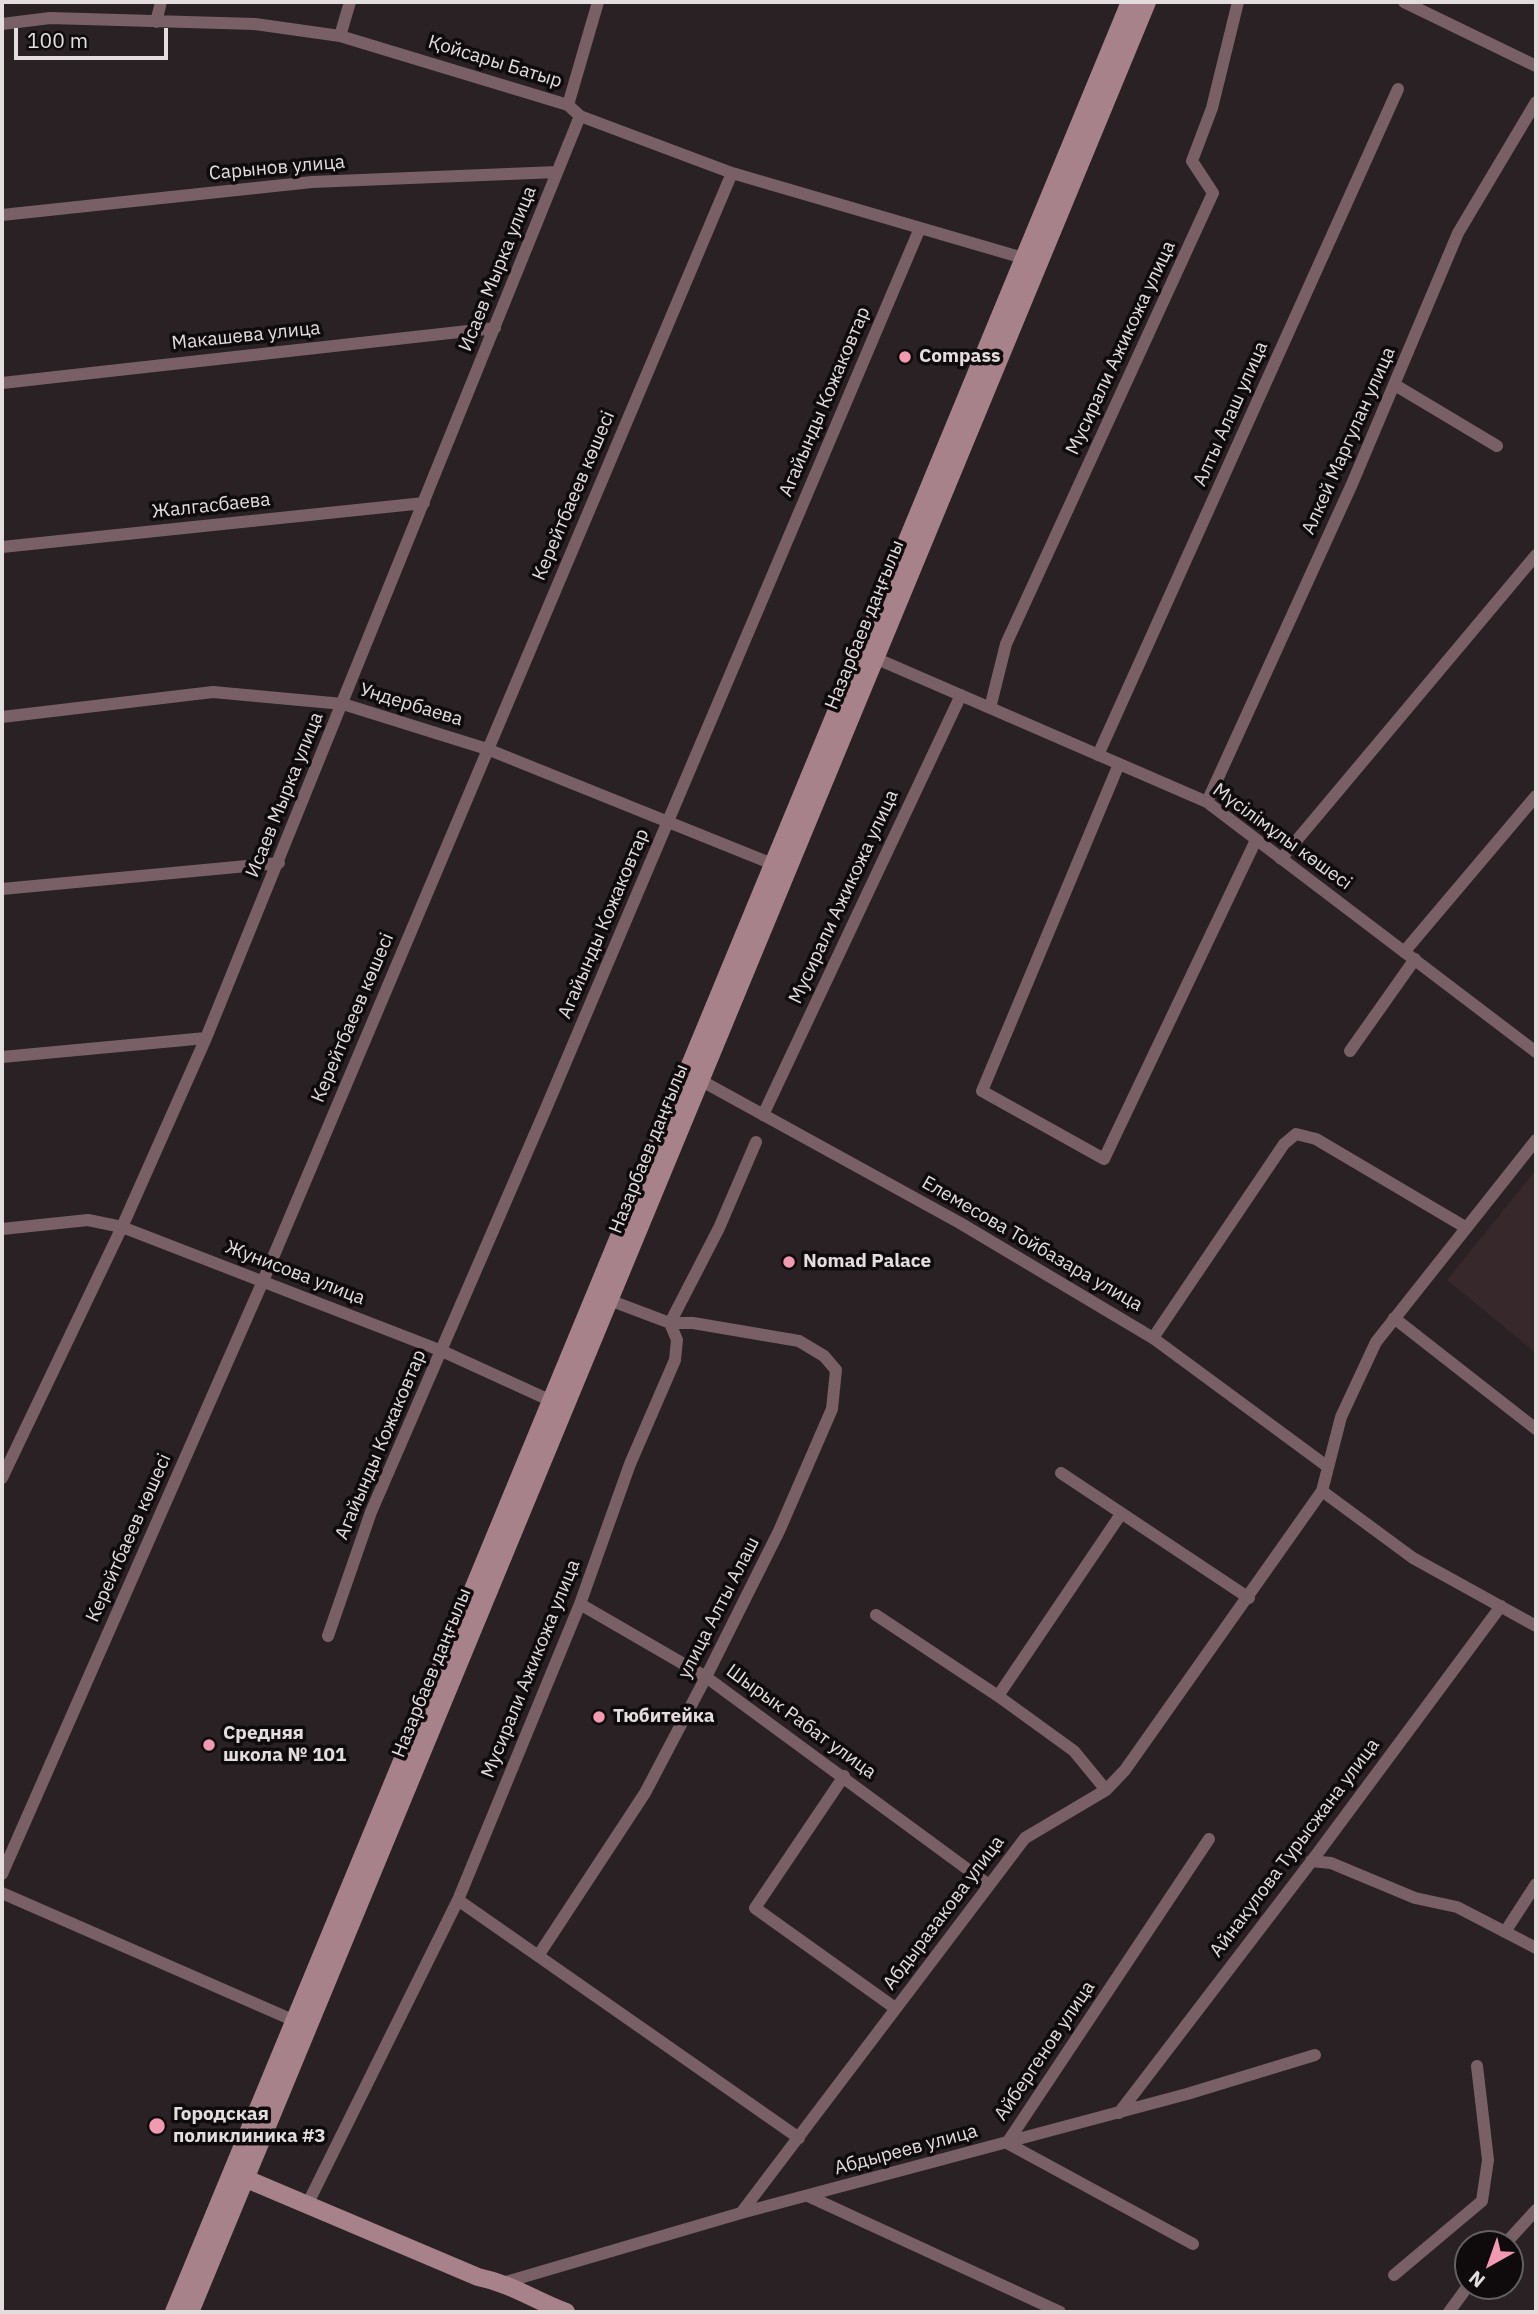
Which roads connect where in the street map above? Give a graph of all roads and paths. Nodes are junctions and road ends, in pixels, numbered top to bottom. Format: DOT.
graph roads {
  1 [pos="161,2"];
  2 [pos="350,2"];
  3 [pos="597,2"];
  4 [pos="1130,2"];
  5 [pos="1147,2"];
  6 [pos="1238,2"];
  7 [pos="1404,2"];
  8 [pos="156,22"];
  9 [pos="2,24"];
  10 [pos="340,36"];
  11 [pos="1536,66"];
  12 [pos="1398,89"];
  13 [pos="1536,102"];
  14 [pos="568,105"];
  15 [pos="580,116"];
  16 [pos="557,172"];
  17 [pos="732,173"];
  18 [pos="2,215"];
  19 [pos="920,228"];
  20 [pos="1030,260"];
  21 [pos="495,328"];
  22 [pos="2,383"];
  23 [pos="1395,385"];
  24 [pos="1497,446"];
  25 [pos="424,503"];
  26 [pos="2,547"];
  27 [pos="1536,555"];
  28 [pos="868,655"];
  29 [pos="961,695"];
  30 [pos="343,704"];
  31 [pos="990,708"];
  32 [pos="2,717"];
  33 [pos="488,749"];
  34 [pos="1098,755"];
  35 [pos="1119,764"];
  36 [pos="1536,796"];
  37 [pos="1208,802"];
  38 [pos="667,822"];
  39 [pos="1256,840"];
  40 [pos="1281,859"];
  41 [pos="279,863"];
  42 [pos="780,867"];
  43 [pos="2,889"];
  44 [pos="1404,951"];
  45 [pos="1415,959"];
  46 [pos="206,1038"];
  47 [pos="1350,1051"];
  48 [pos="1536,1052"];
  49 [pos="2,1057"];
  50 [pos="700,1080"];
  51 [pos="763,1115"];
  52 [pos="1536,1140"];
  53 [pos="756,1142"];
  54 [pos="122,1227"];
  55 [pos="1465,1227"];
  56 [pos="2,1229"];
  57 [pos="263,1281"];
  58 [pos="609,1300"];
  59 [pos="1394,1318"];
  60 [pos="670,1323"];
  61 [pos="1153,1338"];
  62 [pos="442,1351"];
  63 [pos="558,1404"];
  64 [pos="1536,1429"];
  65 [pos="1328,1467"];
  66 [pos="1061,1473"];
  67 [pos="2,1478"];
  68 [pos="1322,1491"];
  69 [pos="1121,1514"];
  70 [pos="1249,1598"];
  71 [pos="580,1604"];
  72 [pos="1501,1606"];
  73 [pos="876,1615"];
  74 [pos="1536,1626"];
  75 [pos="328,1636"];
  76 [pos="706,1677"];
  77 [pos="998,1696"];
  78 [pos="844,1776"];
  79 [pos="1106,1790"];
  80 [pos="1209,1839"];
  81 [pos="1311,1861"];
  82 [pos="2,1874"];
  83 [pos="1536,1884"];
  84 [pos="989,1885"];
  85 [pos="2,1893"];
  86 [pos="458,1900"];
  87 [pos="1505,1932"];
  88 [pos="1536,1948"];
  89 [pos="538,1956"];
  90 [pos="895,2008"];
  91 [pos="295,2021"];
  92 [pos="1315,2054"];
  93 [pos="1477,2066"];
  94 [pos="1119,2113"];
  95 [pos="799,2138"];
  96 [pos="1007,2143"];
  97 [pos="239,2176"];
  98 [pos="808,2196"];
  99 [pos="309,2203"];
  100 [pos="1536,2210"];
  101 [pos="741,2213"];
  102 [pos="1518,2230"];
  103 [pos="1193,2244"];
  104 [pos="1394,2275"];
  105 [pos="506,2282"];
  106 [pos="174,2312"];
  107 [pos="190,2312"];
  108 [pos="566,2312"];
  109 [pos="1060,2312"];
  1 -- 8 [label="street"];
  2 -- 10 [label="street"];
  3 -- 14 [label="street"];
  4 -- 20 [label="main road, Назарбаев даңғылы"];
  5 -- 20 [label="main road, Назарбаев даңғылы"];
  6 -- 31 [label="street, Мусирали Ажикожа улица"];
  7 -- 11 [label="street"];
  8 -- 9 [label="street, Қойсары Батыр"];
  8 -- 10 [label="street, Қойсары Батыр"];
  10 -- 14 [label="street, Қойсары Батыр"];
  12 -- 34 [label="street, Алты Алаш улица"];
  13 -- 23 [label="street, Алкей Маргулан улица"];
  14 -- 15 [label="street, Қойсары Батыр"];
  15 -- 16 [label="street, Исаев Мырка улица"];
  15 -- 17 [label="street, Қойсары Батыр"];
  16 -- 18 [label="street, Сарынов улица"];
  16 -- 21 [label="street, Исаев Мырка улица"];
  17 -- 19 [label="street, Қойсары Батыр"];
  17 -- 33 [label="street, Керейтбаеев көшесі"];
  19 -- 20 [label="street, Қойсары Батыр"];
  19 -- 38 [label="street, Агайынды Кожаковтар"];
  20 -- 28 [label="main road, Назарбаев даңғылы"];
  21 -- 22 [label="street, Макашева улица"];
  21 -- 25 [label="street, Исаев Мырка улица"];
  23 -- 24 [label="street"];
  23 -- 37 [label="street, Алкей Маргулан улица"];
  25 -- 26 [label="street, Жалгасбаева"];
  25 -- 30 [label="street, Исаев Мырка улица"];
  27 -- 40 [label="street"];
  28 -- 29 [label="street, Мүсілімұлы көшесі"];
  28 -- 42 [label="main road, Назарбаев даңғылы"];
  29 -- 31 [label="street, Мүсілімұлы көшесі"];
  29 -- 51 [label="street, Мусирали Ажикожа улица"];
  30 -- 32 [label="street, Ундербаева"];
  30 -- 33 [label="street, Ундербаева"];
  30 -- 41 [label="street, Исаев Мырка улица"];
  31 -- 34 [label="street, Мүсілімұлы көшесі"];
  33 -- 38 [label="street, Ундербаева"];
  33 -- 57 [label="street, Керейтбаеев көшесі"];
  34 -- 35 [label="street, Мүсілімұлы көшесі"];
  35 -- 37 [label="street, Мүсілімұлы көшесі"];
  35 -- 39 [label="street"];
  36 -- 44 [label="street"];
  37 -- 39 [label="street, Мүсілімұлы көшесі"];
  38 -- 42 [label="street, Ундербаева"];
  38 -- 62 [label="street, Агайынды Кожаковтар"];
  39 -- 40 [label="street, Мүсілімұлы көшесі"];
  40 -- 44 [label="street, Мүсілімұлы көшесі"];
  41 -- 43 [label="street"];
  41 -- 46 [label="street, Исаев Мырка улица"];
  42 -- 50 [label="main road, Назарбаев даңғылы"];
  42 -- 63 [label="main road, Назарбаев даңғылы"];
  44 -- 45 [label="street, Мүсілімұлы көшесі"];
  45 -- 47 [label="street"];
  45 -- 48 [label="street, Мүсілімұлы көшесі"];
  46 -- 49 [label="street"];
  46 -- 54 [label="street, Исаев Мырка улица"];
  50 -- 51 [label="street, Елемесова Тойбазара улица"];
  50 -- 58 [label="main road, Назарбаев даңғылы"];
  51 -- 61 [label="street, Елемесова Тойбазара улица"];
  52 -- 55 [label="street"];
  53 -- 60 [label="street"];
  54 -- 56 [label="street, Жунисова улица"];
  54 -- 57 [label="street, Жунисова улица"];
  54 -- 67 [label="street, Исаев Мырка улица"];
  55 -- 59 [label="street"];
  55 -- 61 [label="street"];
  57 -- 62 [label="street, Жунисова улица"];
  57 -- 82 [label="street, Керейтбаеев көшесі"];
  58 -- 60 [label="street"];
  58 -- 63 [label="main road, Назарбаев даңғылы"];
  59 -- 64 [label="street"];
  59 -- 65 [label="street"];
  60 -- 71 [label="street, Мусирали Ажикожа улица"];
  60 -- 76 [label="street, улица Алты Алаш"];
  61 -- 65 [label="street, Елемесова Тойбазара улица"];
  62 -- 63 [label="street, Жунисова улица"];
  62 -- 75 [label="street, Агайынды Кожаковтар"];
  63 -- 91 [label="main road, Назарбаев даңғылы"];
  63 -- 97 [label="main road, Назарбаев даңғылы"];
  65 -- 68 [label="street"];
  66 -- 69 [label="street"];
  68 -- 70 [label="street, Абдыразакова улица"];
  68 -- 72 [label="street"];
  69 -- 70 [label="street"];
  69 -- 77 [label="street"];
  70 -- 79 [label="street, Абдыразакова улица"];
  71 -- 76 [label="street, Шырык Рабат улица"];
  71 -- 86 [label="street, Мусирали Ажикожа улица"];
  72 -- 74 [label="street"];
  72 -- 81 [label="street, Айнакулова Турысжана улица"];
  73 -- 77 [label="street"];
  76 -- 78 [label="street, Шырык Рабат улица"];
  76 -- 89 [label="street, улица Алты Алаш"];
  77 -- 79 [label="street"];
  78 -- 84 [label="street, Шырык Рабат улица"];
  78 -- 90 [label="street"];
  79 -- 84 [label="street, Абдыразакова улица"];
  80 -- 96 [label="street, Айбергенов улица"];
  81 -- 87 [label="street"];
  81 -- 94 [label="street, Айнакулова Турысжана улица"];
  83 -- 87 [label="street"];
  84 -- 90 [label="street, Абдыразакова улица"];
  85 -- 91 [label="street"];
  86 -- 89 [label="street"];
  86 -- 99 [label="street, Мусирали Ажикожа улица"];
  87 -- 88 [label="street"];
  89 -- 95 [label="street"];
  90 -- 95 [label="street, Абдыразакова улица"];
  91 -- 97 [label="main road, Назарбаев даңғылы"];
  92 -- 94 [label="street, Абдыреев улица"];
  93 -- 104 [label="street"];
  94 -- 96 [label="street, Абдыреев улица"];
  95 -- 101 [label="street, Абдыразакова улица"];
  96 -- 98 [label="street, Абдыреев улица"];
  96 -- 103 [label="street, Айбергенов улица"];
  97 -- 99 [label="main road"];
  97 -- 106 [label="main road, Назарбаев даңғылы"];
  97 -- 107 [label="main road, Назарбаев даңғылы"];
  98 -- 101 [label="street, Абдыреев улица"];
  98 -- 109 [label="street"];
  99 -- 105 [label="main road"];
  100 -- 102 [label="street"];
  101 -- 105 [label="street, Абдыреев улица"];
  105 -- 108 [label="main road"];
}
